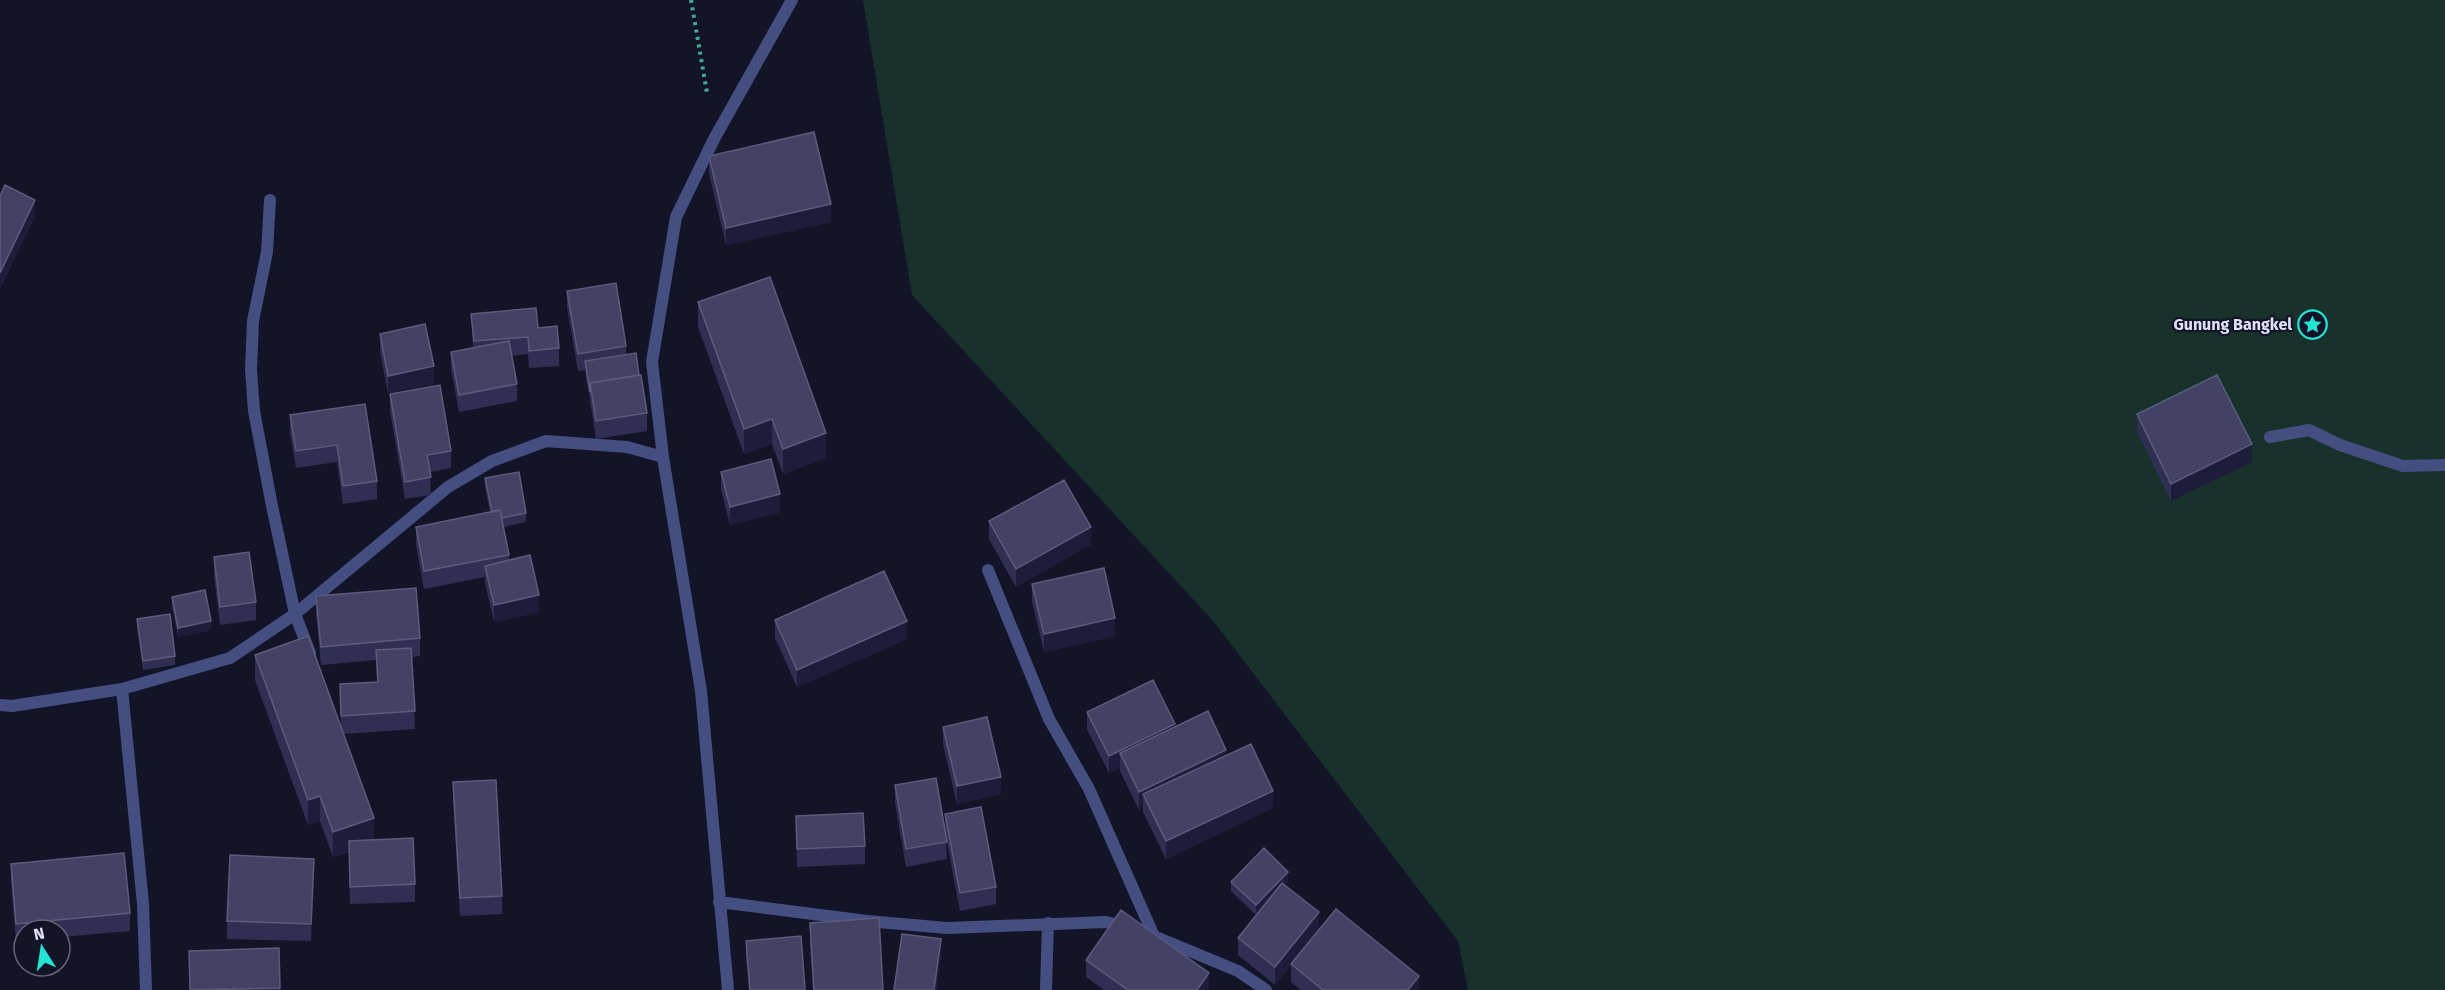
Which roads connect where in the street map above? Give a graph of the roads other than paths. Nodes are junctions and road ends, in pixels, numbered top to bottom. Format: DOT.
graph roads {
  1 [pos="792,0"];
  2 [pos="270,200"];
  3 [pos="2270,436"];
  4 [pos="663,457"];
  5 [pos="2445,465"];
  6 [pos="988,570"];
  7 [pos="296,614"];
  8 [pos="316,667"];
  9 [pos="122,689"];
  10 [pos="0,705"];
  11 [pos="719,902"];
  12 [pos="1048,923"];
  13 [pos="1153,934"];
  14 [pos="146,990"];
  15 [pos="728,990"];
  16 [pos="1046,990"];
  17 [pos="1266,990"];
  1 -- 4 [label="street"];
  2 -- 7 [label="street"];
  3 -- 5 [label="street"];
  4 -- 7 [label="street"];
  4 -- 11 [label="street"];
  6 -- 13 [label="street"];
  7 -- 8 [label="street"];
  7 -- 9 [label="street"];
  9 -- 10 [label="street"];
  9 -- 14 [label="street"];
  11 -- 12 [label="street"];
  11 -- 15 [label="street"];
  12 -- 13 [label="street"];
  12 -- 16 [label="street"];
  13 -- 17 [label="street"];
}
